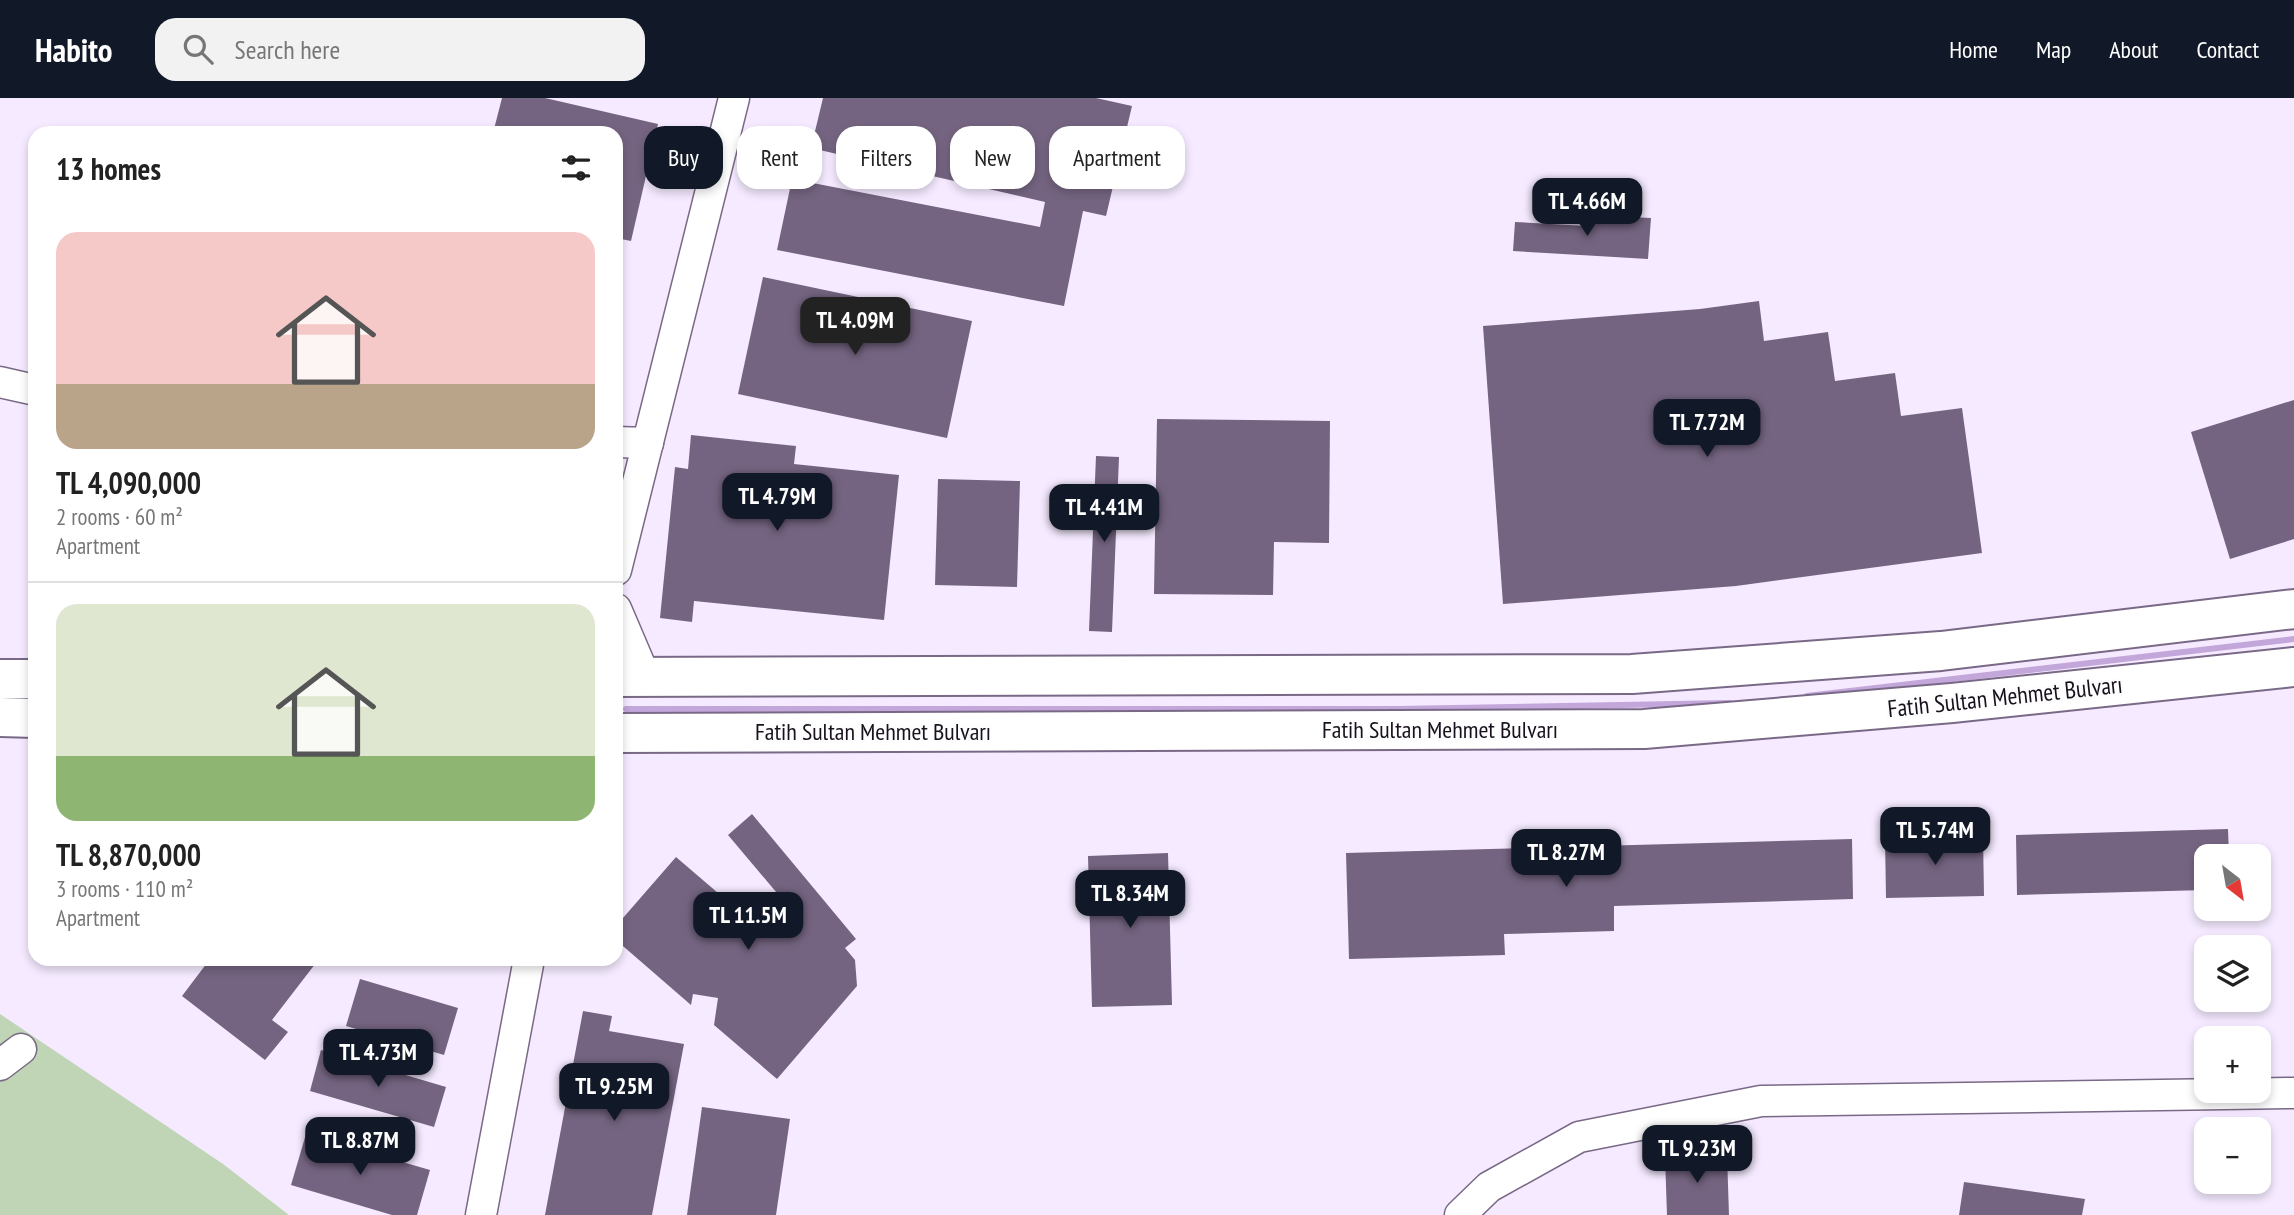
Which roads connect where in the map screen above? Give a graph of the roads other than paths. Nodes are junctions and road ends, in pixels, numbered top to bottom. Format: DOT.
graph roads {
  1 [pos="734,98"];
  2 [pos="0,382"];
  3 [pos="28,388"];
  4 [pos="623,442"];
  5 [pos="648,443"];
  6 [pos="623,542"];
  7 [pos="2294,609"];
  8 [pos="623,643"];
  9 [pos="2283,671"];
  10 [pos="630,677"];
  11 [pos="0,678"];
  12 [pos="28,679"];
  13 [pos="0,717"];
  14 [pos="28,718"];
  15 [pos="623,733"];
  16 [pos="528,966"];
  17 [pos="2294,1093"];
  18 [pos="481,1215"];
  19 [pos="1460,1215"];
  1 -- 5 [label="street"];
  2 -- 3 [label="street"];
  4 -- 5 [label="street"];
  5 -- 6 [label="street"];
  7 -- 10 [label="main road"];
  8 -- 10 [label="street"];
  9 -- 15 [label="main road, Fatih Sultan Mehmet Bulvarı"];
  11 -- 12 [label="main road"];
  13 -- 14 [label="main road"];
  16 -- 18 [label="street"];
  17 -- 19 [label="street"];
}
